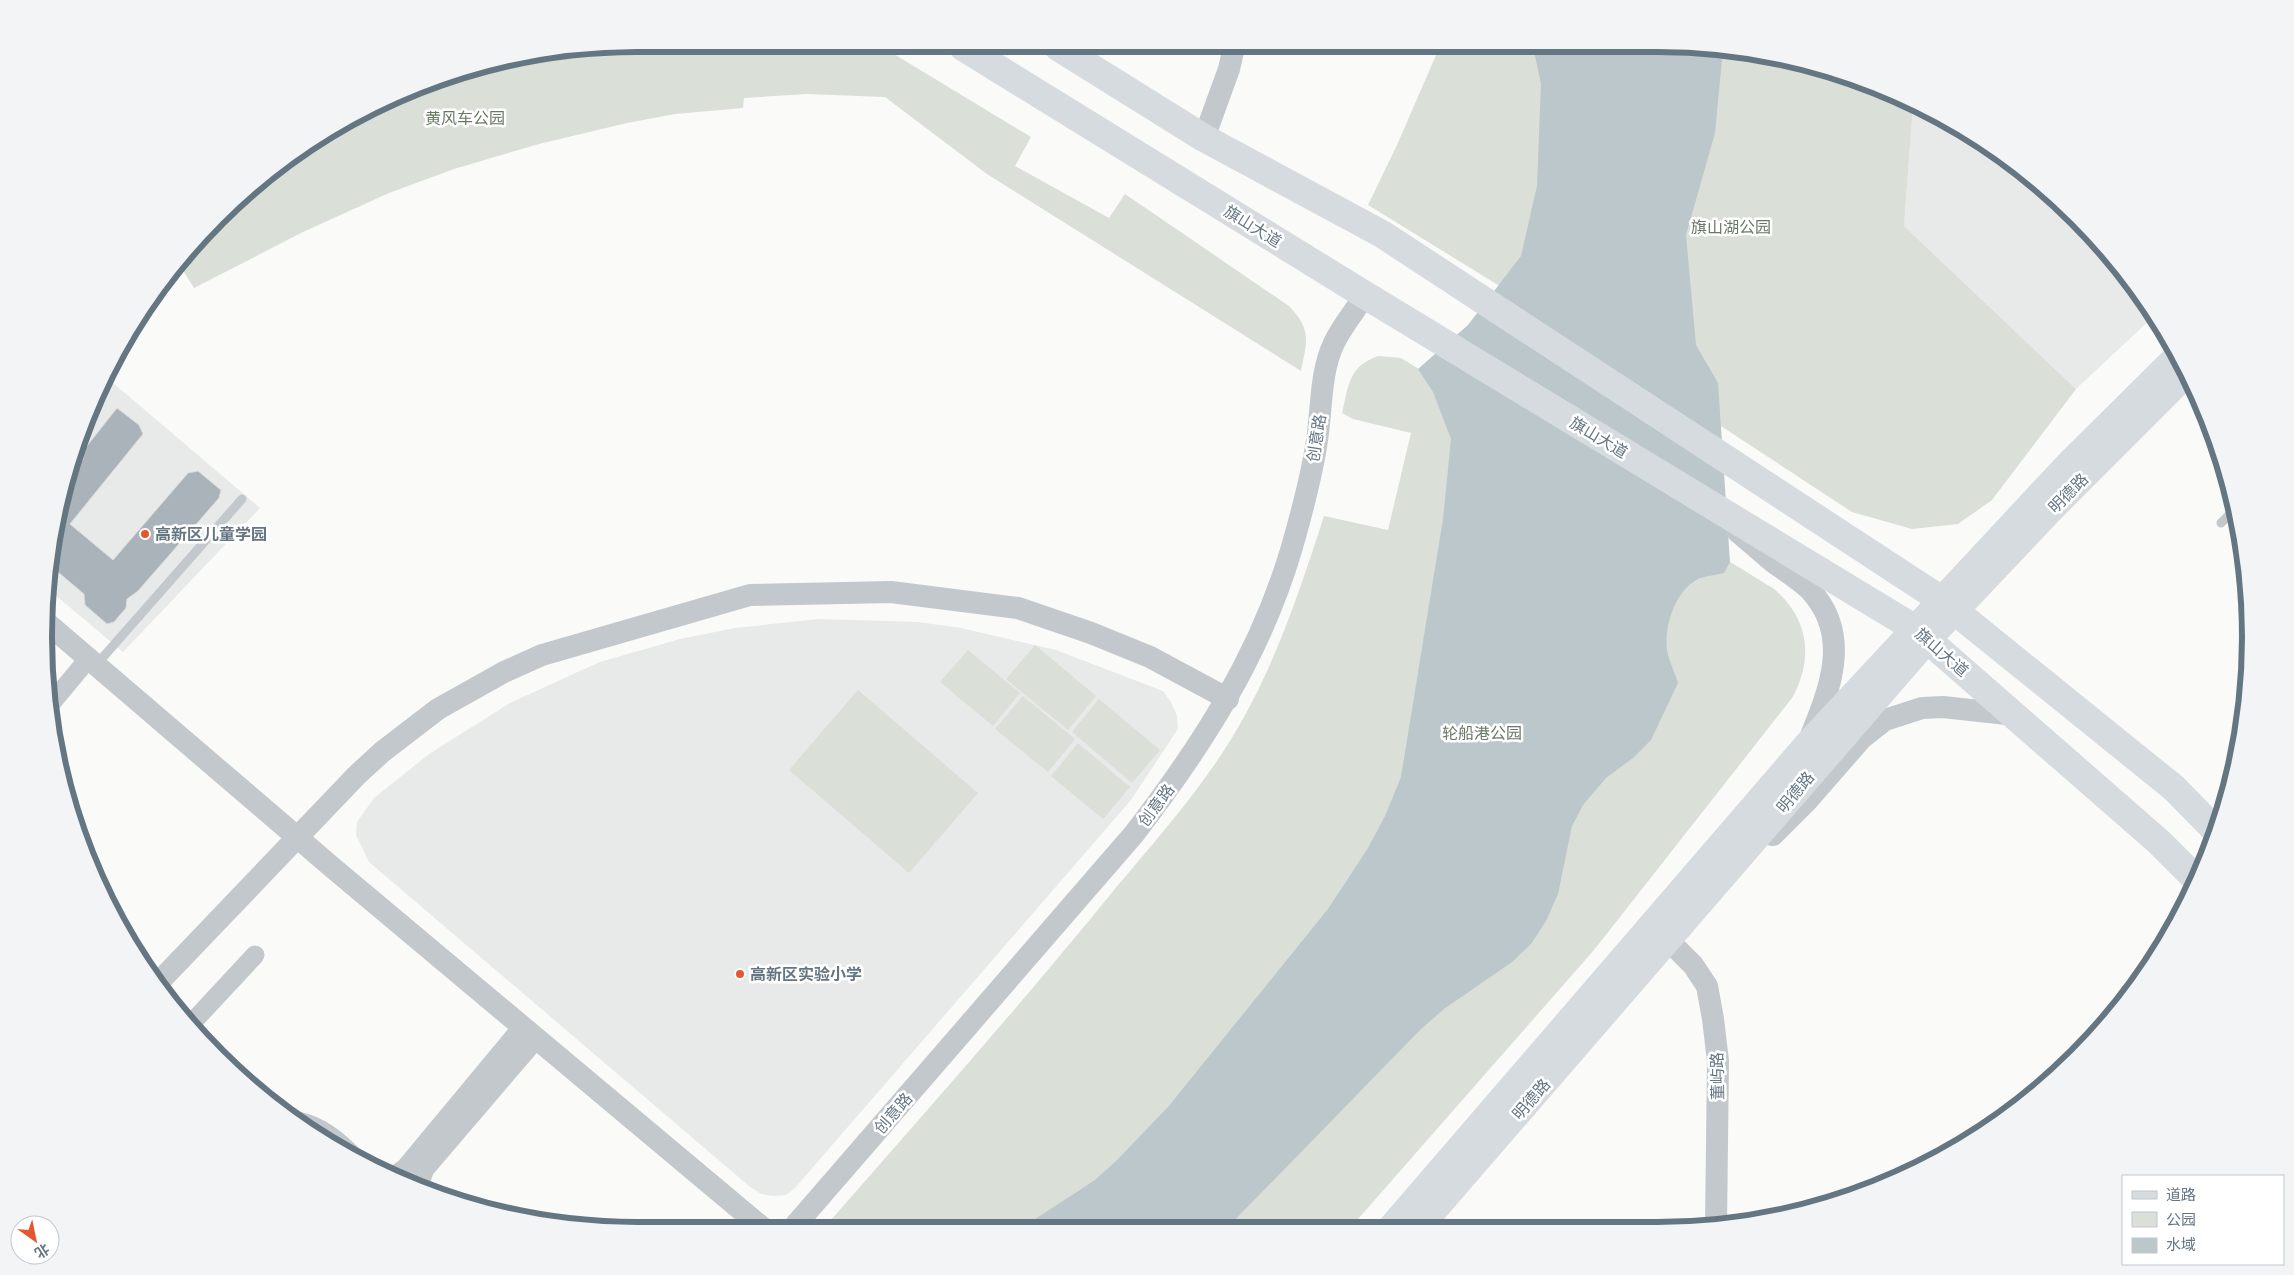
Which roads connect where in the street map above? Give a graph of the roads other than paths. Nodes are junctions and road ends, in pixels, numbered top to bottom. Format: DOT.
graph roads {
  1 [pos="970,52"];
  2 [pos="1066,52"];
  3 [pos="1233,52"];
  4 [pos="1204,138"];
  5 [pos="1365,295"];
  6 [pos="2180,377"];
  7 [pos="1694,494"];
  8 [pos="242,499"];
  9 [pos="2228,516"];
  10 [pos="2221,523"];
  11 [pos="1948,605"];
  12 [pos="53,628"];
  13 [pos="1921,634"];
  14 [pos="92,662"];
  15 [pos="56,698"];
  16 [pos="1228,699"];
  17 [pos="2016,715"];
  18 [pos="1807,744"];
  19 [pos="2210,825"];
  20 [pos="296,837"];
  21 [pos="2191,874"];
  22 [pos="1669,941"];
  23 [pos="255,955"];
  24 [pos="162,979"];
  25 [pos="195,1020"];
  26 [pos="530,1032"];
  27 [pos="318,1128"];
  28 [pos="331,1136"];
  29 [pos="400,1172"];
  30 [pos="421,1180"];
  31 [pos="1716,1219"];
  32 [pos="755,1222"];
  33 [pos="798,1222"];
  34 [pos="1395,1222"];
  35 [pos="1424,1222"];
  1 -- 5 [label="highway, 旗山大道"];
  2 -- 4 [label="highway"];
  3 -- 4 [label="street"];
  4 -- 11 [label="highway"];
  5 -- 7 [label="highway, 旗山大道"];
  5 -- 16 [label="street, 创意路"];
  6 -- 11 [label="main road, 明德路"];
  7 -- 13 [label="highway, 旗山大道"];
  7 -- 18 [label="street"];
  8 -- 14 [label="lane"];
  9 -- 10 [label="lane"];
  11 -- 13 [label="main road, 明德路"];
  11 -- 19 [label="highway"];
  12 -- 14 [label="street"];
  13 -- 17 [label="highway, 旗山大道"];
  13 -- 18 [label="main road"];
  13 -- 22 [label="main road, 明德路"];
  14 -- 15 [label="street"];
  14 -- 20 [label="street"];
  16 -- 20 [label="street"];
  16 -- 33 [label="street, 创意路"];
  17 -- 21 [label="highway, 旗山大道"];
  17 -- 22 [label="street"];
  18 -- 34 [label="main road"];
  20 -- 24 [label="street"];
  20 -- 26 [label="street"];
  22 -- 31 [label="street, 董屿路"];
  22 -- 35 [label="main road, 明德路"];
  23 -- 25 [label="street"];
  26 -- 29 [label="street"];
  26 -- 30 [label="street"];
  26 -- 32 [label="street"];
  27 -- 28 [label="street"];
}
